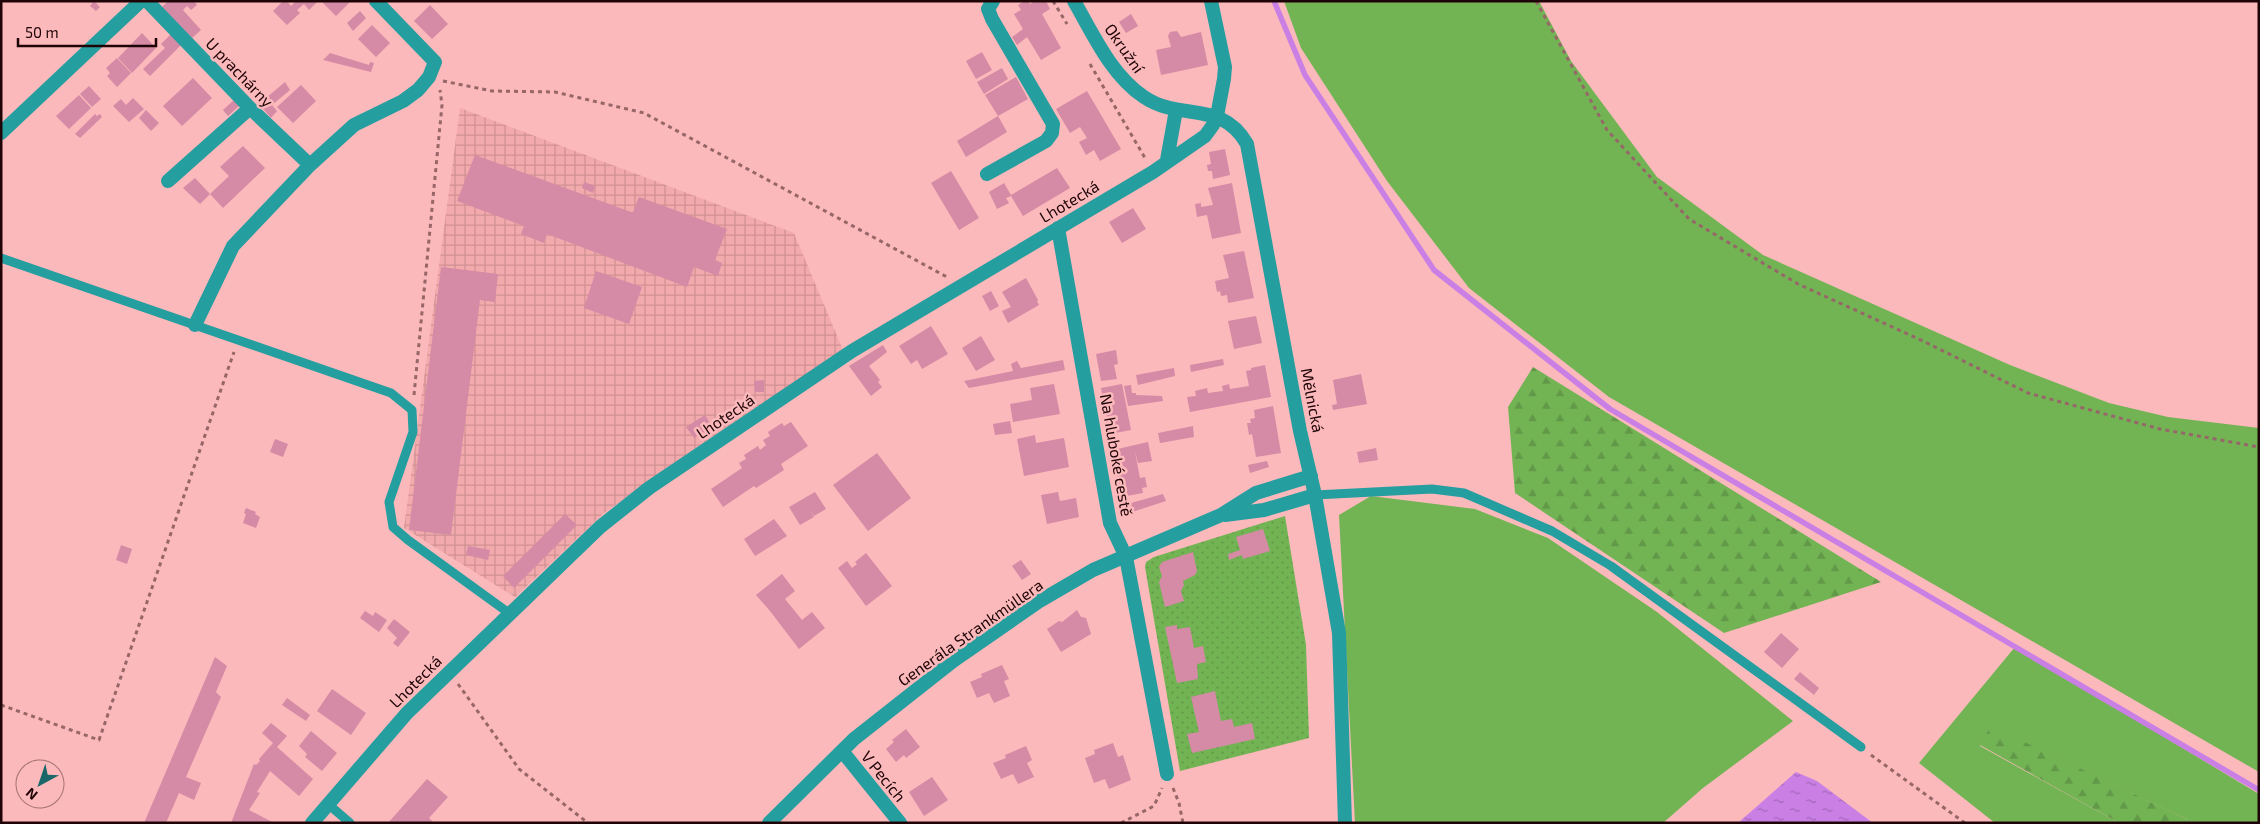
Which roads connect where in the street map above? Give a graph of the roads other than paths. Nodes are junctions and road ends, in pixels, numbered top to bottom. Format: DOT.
graph roads {
  1 [pos="141,1"];
  2 [pos="147,1"];
  3 [pos="376,1"];
  4 [pos="993,1"];
  5 [pos="1074,1"];
  6 [pos="1211,1"];
  7 [pos="250,108"];
  8 [pos="1176,110"];
  9 [pos="1217,116"];
  10 [pos="1,133"];
  11 [pos="1167,160"];
  12 [pos="310,165"];
  13 [pos="987,174"];
  14 [pos="168,181"];
  15 [pos="1058,228"];
  16 [pos="1,258"];
  17 [pos="195,325"];
  18 [pos="1312,476"];
  19 [pos="1315,494"];
  20 [pos="1221,515"];
  21 [pos="1126,556"];
  22 [pos="509,613"];
  23 [pos="1861,747"];
  24 [pos="842,751"];
  25 [pos="1167,774"];
  26 [pos="328,804"];
  27 [pos="312,823"];
  28 [pos="350,823"];
  29 [pos="769,823"];
  30 [pos="900,823"];
  31 [pos="1345,823"];
  1 -- 10 [label="street"];
  2 -- 7 [label="street, U prachárny"];
  3 -- 12 [label="street"];
  4 -- 13 [label="street"];
  5 -- 8 [label="street, Okružní"];
  6 -- 9 [label="street"];
  7 -- 12 [label="street, U prachárny"];
  7 -- 14 [label="street"];
  8 -- 9 [label="street, Okružní"];
  8 -- 11 [label="street"];
  9 -- 11 [label="street, Lhotecká"];
  9 -- 18 [label="street, Mělnická"];
  11 -- 15 [label="street, Lhotecká"];
  12 -- 17 [label="street"];
  15 -- 21 [label="street, Na hluboké cestě"];
  15 -- 22 [label="street, Lhotecká"];
  16 -- 17 [label="lane"];
  17 -- 22 [label="lane"];
  18 -- 19 [label="street, Mělnická"];
  18 -- 20 [label="street, Generála Strankmüllera"];
  19 -- 20 [label="street, Generála Strankmüllera"];
  19 -- 23 [label="lane"];
  19 -- 31 [label="street, Mělnická"];
  20 -- 21 [label="street, Generála Strankmüllera"];
  21 -- 24 [label="street, Generála Strankmüllera"];
  21 -- 25 [label="street, Na hluboké cestě"];
  22 -- 26 [label="street, Lhotecká"];
  24 -- 29 [label="street, Generála Strankmüllera"];
  24 -- 30 [label="street, V Pecích"];
  26 -- 27 [label="street, Lhotecká"];
  26 -- 28 [label="lane"];
}
